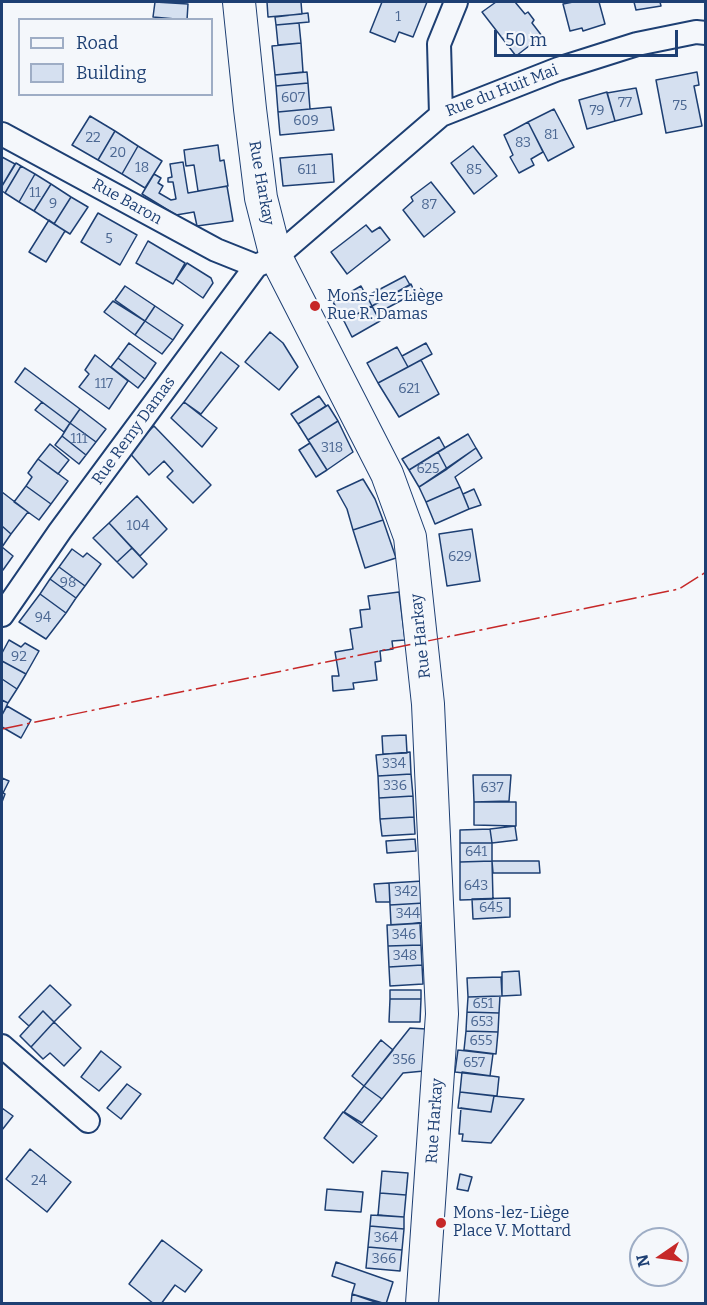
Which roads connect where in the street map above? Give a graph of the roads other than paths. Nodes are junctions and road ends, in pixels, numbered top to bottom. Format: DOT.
graph roads {
  1 [pos="240,2"];
  2 [pos="456,2"];
  3 [pos="705,33"];
  4 [pos="441,114"];
  5 [pos="2,134"];
  6 [pos="266,261"];
  7 [pos="2,615"];
  8 [pos="2,1046"];
  9 [pos="88,1121"];
  10 [pos="422,1304"];
  1 -- 6 [label="street, Rue Harkay"];
  2 -- 4 [label="street"];
  3 -- 4 [label="street, Rue du Huit Mai"];
  4 -- 6 [label="street, Rue du Huit Mai"];
  5 -- 6 [label="street, Rue Baron"];
  6 -- 7 [label="street, Rue Remy Damas"];
  6 -- 10 [label="street, Rue Harkay"];
  8 -- 9 [label="street"];
}
